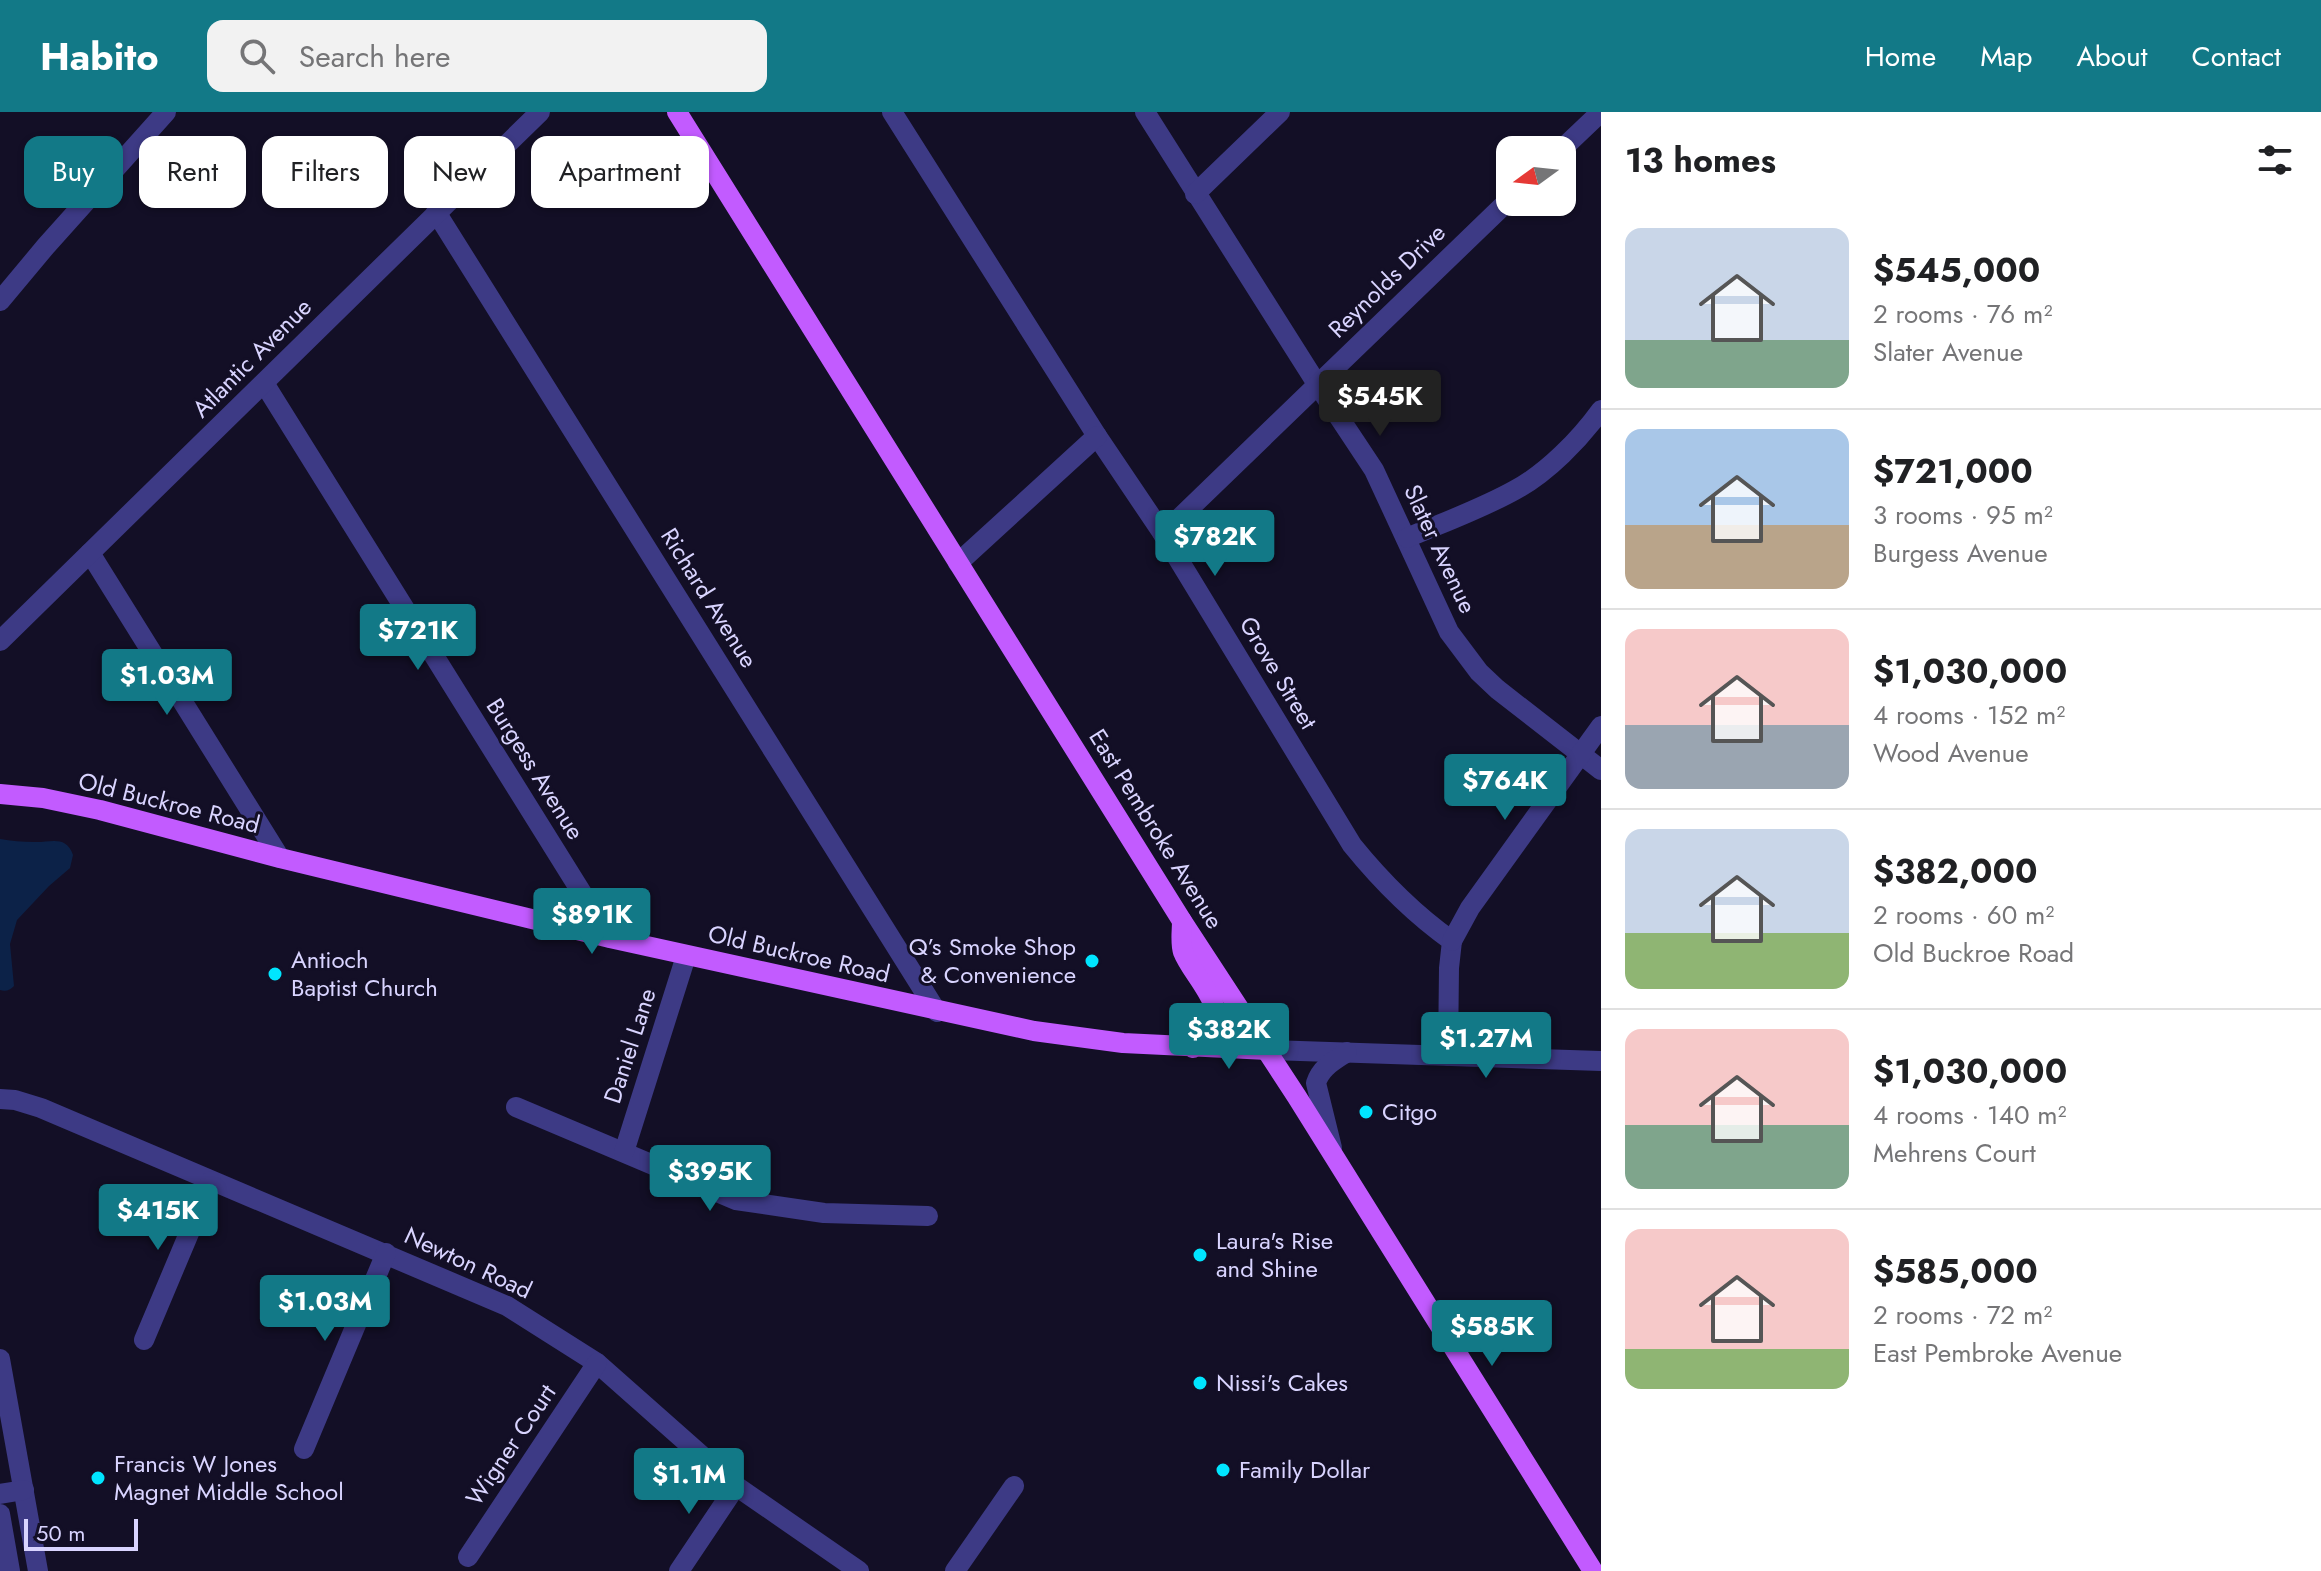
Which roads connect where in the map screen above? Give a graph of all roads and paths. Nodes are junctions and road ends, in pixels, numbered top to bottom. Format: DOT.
graph roads {
  1 [pos="166,112"];
  2 [pos="540,112"];
  3 [pos="677,112"];
  4 [pos="892,112"];
  5 [pos="1145,112"];
  6 [pos="1280,112"];
  7 [pos="1601,112"];
  8 [pos="1576,136"];
  9 [pos="1195,194"];
  10 [pos="436,212"];
  11 [pos="1496,212"];
  12 [pos="0,301"];
  13 [pos="264,383"];
  14 [pos="1317,384"];
  15 [pos="1601,410"];
  16 [pos="1097,436"];
  17 [pos="1163,534"];
  18 [pos="1407,538"];
  19 [pos="90,553"];
  20 [pos="958,563"];
  21 [pos="0,641"];
  22 [pos="1601,726"];
  23 [pos="1581,755"];
  24 [pos="1601,770"];
  25 [pos="0,794"];
  26 [pos="280,858"];
  27 [pos="1182,921"];
  28 [pos="610,938"];
  29 [pos="1452,941"];
  30 [pos="686,956"];
  31 [pos="937,1012"];
  32 [pos="1193,1048"];
  33 [pos="1268,1050"];
  34 [pos="1347,1052"];
  35 [pos="1448,1056"];
  36 [pos="1601,1061"];
  37 [pos="0,1099"];
  38 [pos="516,1107"];
  39 [pos="624,1152"];
  40 [pos="1334,1156"];
  41 [pos="211,1181"];
  42 [pos="928,1216"];
  43 [pos="386,1253"];
  44 [pos="144,1340"];
  45 [pos="0,1359"];
  46 [pos="597,1363"];
  47 [pos="304,1449"];
  48 [pos="736,1486"];
  49 [pos="1014,1486"];
  50 [pos="24,1490"];
  51 [pos="0,1494"];
  52 [pos="0,1514"];
  53 [pos="468,1557"];
  54 [pos="10,1571"];
  55 [pos="38,1571"];
  56 [pos="679,1571"];
  57 [pos="859,1571"];
  58 [pos="955,1571"];
  59 [pos="1593,1571"];
  1 -- 12 [label="street"];
  2 -- 10 [label="street, Atlantic Avenue"];
  3 -- 20 [label="main road, East Pembroke Avenue"];
  4 -- 16 [label="street, Grove Street"];
  5 -- 9 [label="street, Slater Avenue"];
  6 -- 9 [label="street"];
  7 -- 8 [label="street"];
  9 -- 14 [label="street, Slater Avenue"];
  10 -- 13 [label="street, Atlantic Avenue"];
  10 -- 31 [label="street, Richard Avenue"];
  11 -- 14 [label="street, Reynolds Drive"];
  13 -- 19 [label="street, Atlantic Avenue"];
  13 -- 28 [label="street, Burgess Avenue"];
  14 -- 17 [label="street, Reynolds Drive"];
  14 -- 18 [label="street, Slater Avenue"];
  15 -- 18 [label="street"];
  16 -- 17 [label="street, Grove Street"];
  16 -- 20 [label="street"];
  17 -- 29 [label="street, Grove Street"];
  18 -- 23 [label="street, Slater Avenue"];
  19 -- 21 [label="street, Atlantic Avenue"];
  19 -- 26 [label="street"];
  20 -- 27 [label="main road, East Pembroke Avenue"];
  22 -- 23 [label="street"];
  23 -- 24 [label="street, Slater Avenue"];
  23 -- 29 [label="street"];
  25 -- 26 [label="main road, Old Buckroe Road"];
  26 -- 28 [label="main road, Old Buckroe Road"];
  27 -- 32 [label="main road"];
  27 -- 33 [label="main road, East Pembroke Avenue"];
  28 -- 30 [label="main road, Old Buckroe Road"];
  29 -- 35 [label="street"];
  30 -- 31 [label="main road, Old Buckroe Road"];
  30 -- 39 [label="street, Daniel Lane"];
  31 -- 32 [label="main road, Old Buckroe Road"];
  32 -- 33 [label="main road, Old Buckroe Road"];
  33 -- 34 [label="street, Old Buckroe Road"];
  33 -- 40 [label="main road, East Pembroke Avenue"];
  34 -- 35 [label="street, Old Buckroe Road"];
  34 -- 40 [label="street"];
  35 -- 36 [label="street, Old Buckroe Road"];
  37 -- 41 [label="street, Newton Road"];
  38 -- 39 [label="street"];
  39 -- 42 [label="street"];
  40 -- 59 [label="main road, East Pembroke Avenue"];
  41 -- 43 [label="street, Newton Road"];
  41 -- 44 [label="street"];
  43 -- 46 [label="street, Newton Road"];
  43 -- 47 [label="street"];
  45 -- 50 [label="street"];
  46 -- 48 [label="street, Newton Road"];
  46 -- 53 [label="street, Wigner Court"];
  48 -- 56 [label="street"];
  48 -- 57 [label="street, Newton Road"];
  49 -- 58 [label="street"];
  50 -- 51 [label="street"];
  50 -- 55 [label="street"];
  52 -- 54 [label="street"];
}
